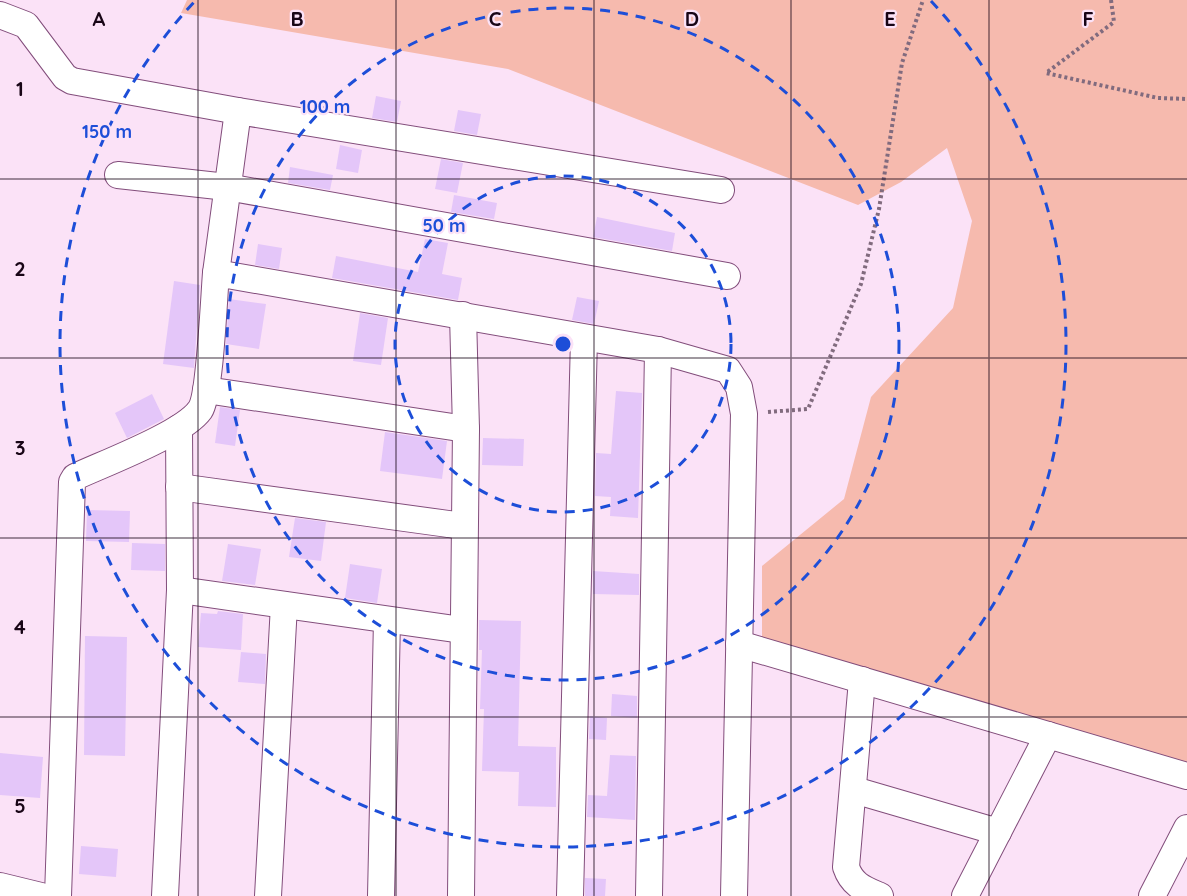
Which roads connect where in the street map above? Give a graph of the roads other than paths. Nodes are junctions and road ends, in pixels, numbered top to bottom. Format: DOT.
graph roads {
  1 [pos="0,15"];
  2 [pos="238,111"];
  3 [pos="118,175"];
  4 [pos="227,187"];
  5 [pos="721,190"];
  6 [pos="216,273"];
  7 [pos="727,276"];
  8 [pos="463,315"];
  9 [pos="584,338"];
  10 [pos="658,350"];
  11 [pos="206,390"];
  12 [pos="180,428"];
  13 [pos="466,429"];
  14 [pos="179,488"];
  15 [pos="463,526"];
  16 [pos="180,590"];
  17 [pos="284,605"];
  18 [pos="387,620"];
  19 [pos="462,630"];
  20 [pos="739,644"];
  21 [pos="862,680"];
  22 [pos="1048,735"];
  23 [pos="1187,776"];
  24 [pos="854,790"];
  25 [pos="1187,828"];
  26 [pos="998,832"];
  27 [pos="0,886"];
  28 [pos="41,896"];
  29 [pos="58,896"];
  30 [pos="165,896"];
  31 [pos="268,896"];
  32 [pos="381,896"];
  33 [pos="461,896"];
  34 [pos="570,896"];
  35 [pos="649,896"];
  36 [pos="734,896"];
  37 [pos="880,896"];
  38 [pos="964,896"];
  39 [pos="1152,896"];
  1 -- 2 [label="street"];
  2 -- 4 [label="street"];
  2 -- 5 [label="street"];
  3 -- 4 [label="street"];
  4 -- 6 [label="street"];
  4 -- 7 [label="street"];
  6 -- 8 [label="street"];
  6 -- 11 [label="street"];
  8 -- 9 [label="street"];
  8 -- 13 [label="street"];
  9 -- 10 [label="street"];
  9 -- 34 [label="street"];
  10 -- 20 [label="street"];
  10 -- 35 [label="street"];
  11 -- 12 [label="street"];
  11 -- 13 [label="street"];
  12 -- 14 [label="street"];
  12 -- 29 [label="street"];
  13 -- 15 [label="street"];
  14 -- 15 [label="street"];
  14 -- 16 [label="street"];
  15 -- 19 [label="street"];
  16 -- 17 [label="street"];
  16 -- 30 [label="street"];
  17 -- 18 [label="street"];
  17 -- 31 [label="street"];
  18 -- 19 [label="street"];
  18 -- 32 [label="street"];
  19 -- 33 [label="street"];
  20 -- 21 [label="street"];
  20 -- 36 [label="street"];
  21 -- 22 [label="street"];
  21 -- 24 [label="street"];
  22 -- 23 [label="street"];
  22 -- 26 [label="street"];
  24 -- 26 [label="street"];
  24 -- 37 [label="street"];
  25 -- 39 [label="street"];
  26 -- 38 [label="street"];
  27 -- 28 [label="street"];
}
